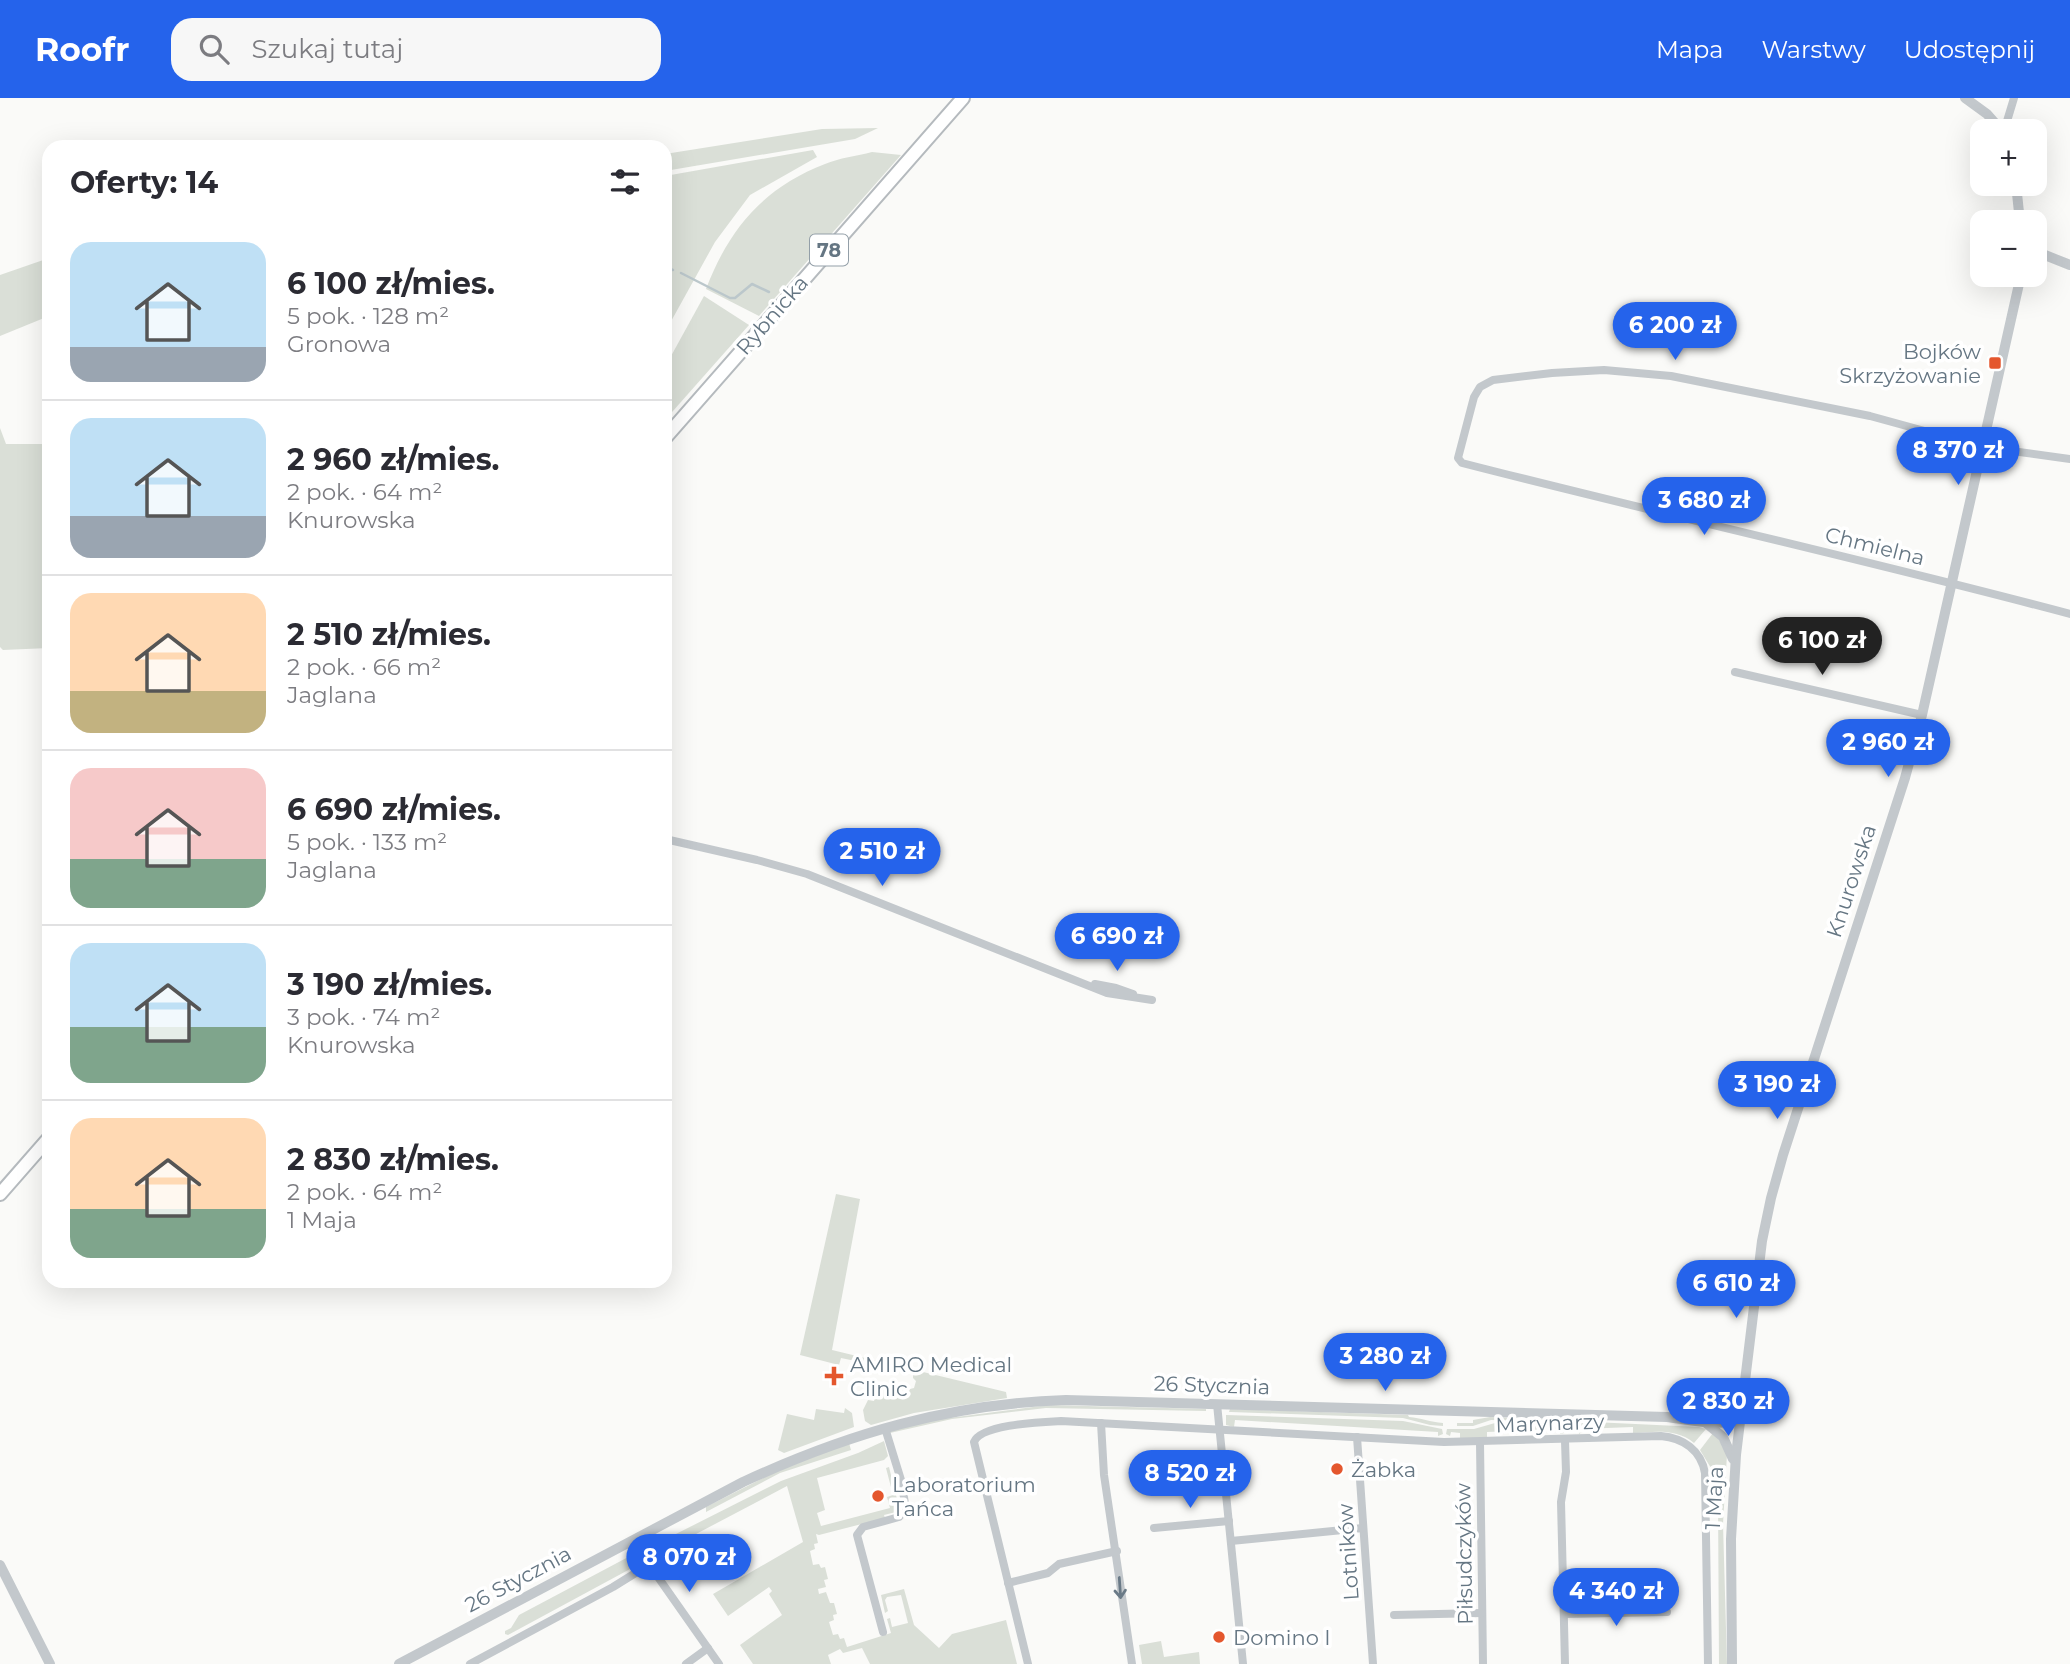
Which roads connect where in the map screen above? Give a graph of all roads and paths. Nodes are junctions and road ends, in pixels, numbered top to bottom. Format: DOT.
graph roads {
  1 [pos="963,98"];
  2 [pos="1965,98"];
  3 [pos="2014,98"];
  4 [pos="1992,119"];
  5 [pos="2007,119"];
  6 [pos="2047,256"];
  7 [pos="2070,265"];
  8 [pos="2018,287"];
  9 [pos="672,430"];
  10 [pos="1983,447"];
  11 [pos="2070,459"];
  12 [pos="1953,583"];
  13 [pos="2070,614"];
  14 [pos="1735,672"];
  15 [pos="1922,715"];
  16 [pos="672,841"];
  17 [pos="1152,1000"];
  18 [pos="42,1146"];
  19 [pos="0,1194"];
  20 [pos="1745,1371"];
  21 [pos="1217,1404"];
  22 [pos="1719,1413"];
  23 [pos="1667,1417"];
  24 [pos="1740,1418"];
  25 [pos="1703,1422"];
  26 [pos="1101,1423"];
  27 [pos="885,1428"];
  28 [pos="1220,1429"];
  29 [pos="1357,1437"];
  30 [pos="1565,1441"];
  31 [pos="1480,1443"];
  32 [pos="1735,1476"];
  33 [pos="1229,1521"];
  34 [pos="1154,1528"];
  35 [pos="1363,1528"];
  36 [pos="635,1539"];
  37 [pos="1231,1541"];
  38 [pos="1117,1551"];
  39 [pos="650,1564"];
  40 [pos="2,1569"];
  41 [pos="1008,1583"];
  42 [pos="1667,1612"];
  43 [pos="1482,1613"];
  44 [pos="1564,1614"];
  45 [pos="1394,1615"];
  46 [pos="883,1632"];
  47 [pos="708,1648"];
  48 [pos="50,1664"];
  49 [pos="399,1664"];
  50 [pos="470,1664"];
  51 [pos="686,1664"];
  52 [pos="719,1664"];
  53 [pos="1028,1664"];
  54 [pos="1132,1664"];
  55 [pos="1243,1664"];
  56 [pos="1373,1664"];
  57 [pos="1483,1664"];
  58 [pos="1565,1664"];
  59 [pos="1708,1664"];
  60 [pos="1732,1664"];
  1 -- 9 [label="main road, Rybnicka / 78"];
  2 -- 4 [label="street"];
  3 -- 5 [label="street"];
  6 -- 7 [label="street"];
  8 -- 10 [label="street, Knurowska"];
  10 -- 11 [label="street"];
  10 -- 12 [label="street, Knurowska"];
  10 -- 12 [label="street, Chmielna"];
  12 -- 13 [label="street, Chmielna"];
  12 -- 15 [label="street, Knurowska"];
  14 -- 15 [label="street"];
  15 -- 20 [label="street, Knurowska"];
  16 -- 17 [label="street"];
  18 -- 19 [label="main road"];
  20 -- 22 [label="street"];
  20 -- 24 [label="street, Knurowska"];
  21 -- 23 [label="street, 26 Stycznia"];
  21 -- 27 [label="street, 26 Stycznia"];
  21 -- 28 [label="street"];
  22 -- 23 [label="street, 26 Stycznia"];
  22 -- 24 [label="street, 26 Stycznia"];
  23 -- 25 [label="street, 26 Stycznia"];
  24 -- 25 [label="street, 26 Stycznia"];
  24 -- 32 [label="street, 1 Maja"];
  25 -- 32 [label="street"];
  26 -- 28 [label="street, Marynarzy"];
  26 -- 38 [label="street"];
  26 -- 41 [label="street, Marynarzy"];
  27 -- 36 [label="street, 26 Stycznia"];
  27 -- 46 [label="street"];
  28 -- 29 [label="street, Marynarzy"];
  28 -- 33 [label="street"];
  29 -- 31 [label="street, Marynarzy"];
  29 -- 35 [label="street, Lotników"];
  30 -- 31 [label="street, Marynarzy"];
  30 -- 44 [label="street"];
  30 -- 59 [label="street, Marynarzy"];
  31 -- 43 [label="street, Piłsudczyków"];
  32 -- 60 [label="street, 1 Maja"];
  33 -- 34 [label="street"];
  33 -- 37 [label="street"];
  35 -- 37 [label="street"];
  35 -- 56 [label="street, Lotników"];
  36 -- 39 [label="street"];
  36 -- 49 [label="street, 26 Stycznia"];
  37 -- 55 [label="street"];
  38 -- 41 [label="street"];
  38 -- 54 [label="street, one-way"];
  39 -- 47 [label="street"];
  39 -- 50 [label="street"];
  40 -- 48 [label="street"];
  41 -- 53 [label="street"];
  42 -- 44 [label="street"];
  43 -- 45 [label="street"];
  43 -- 57 [label="street, Piłsudczyków"];
  44 -- 58 [label="street"];
  47 -- 51 [label="street"];
  47 -- 52 [label="street"];
}
